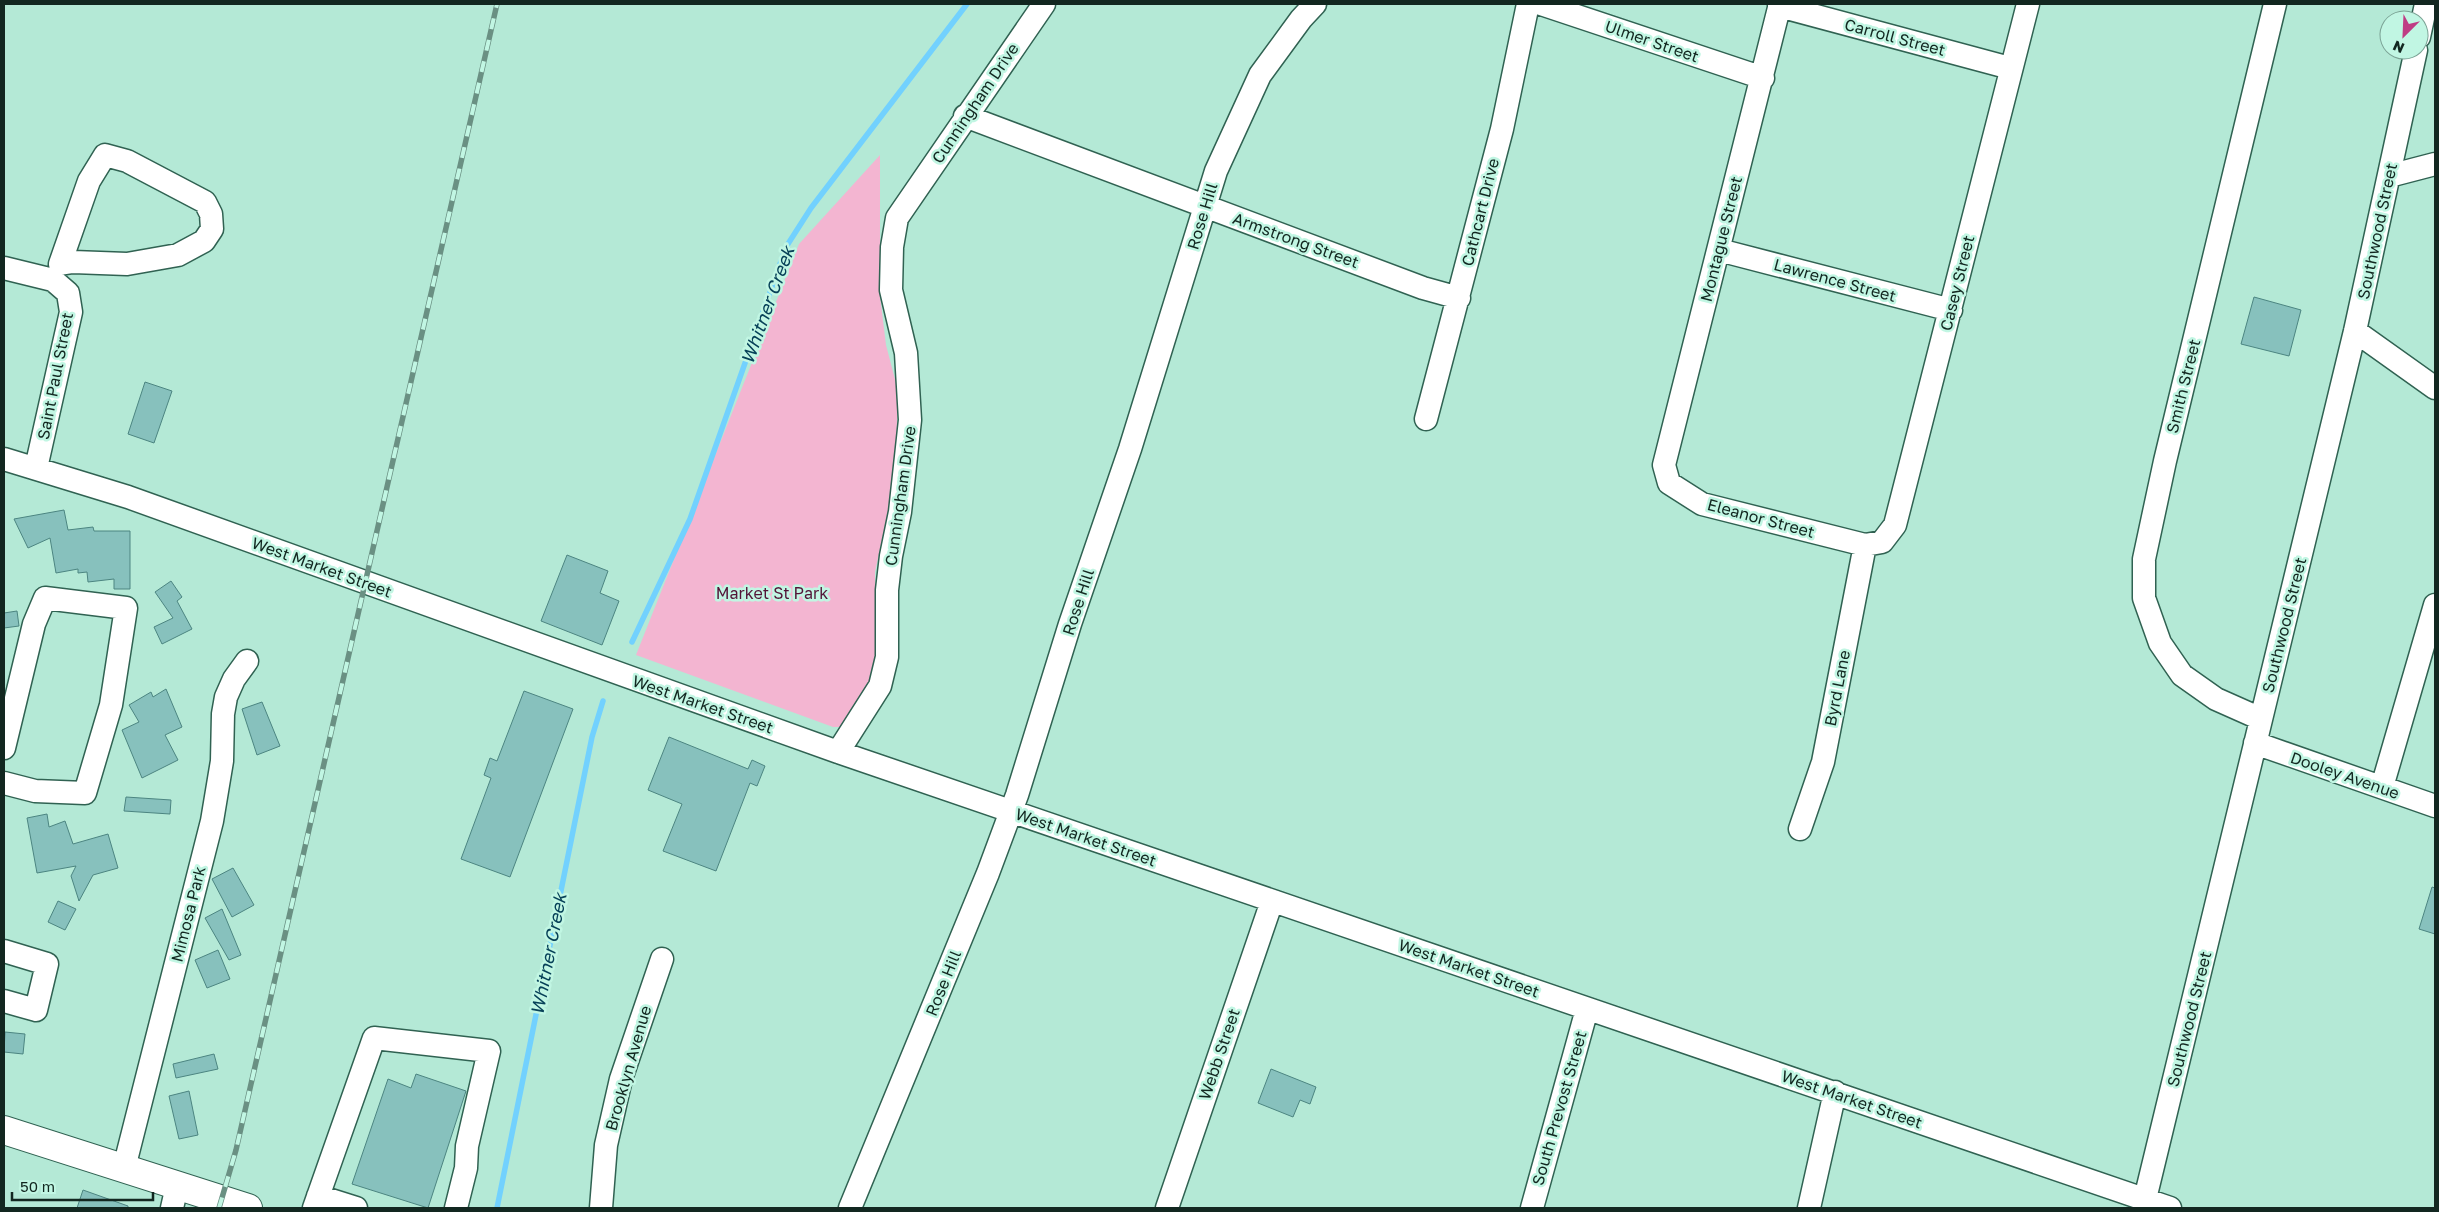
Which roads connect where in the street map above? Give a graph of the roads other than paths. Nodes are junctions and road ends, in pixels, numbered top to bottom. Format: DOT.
graph roads {
  1 [pos="1044,4"];
  2 [pos="1316,4"];
  3 [pos="1528,4"];
  4 [pos="1541,4"];
  5 [pos="2028,4"];
  6 [pos="2276,4"];
  7 [pos="1780,5"];
  8 [pos="2414,60"];
  9 [pos="2010,68"];
  10 [pos="1763,78"];
  11 [pos="965,116"];
  12 [pos="2435,164"];
  13 [pos="2389,176"];
  14 [pos="1204,207"];
  15 [pos="1719,250"];
  16 [pos="4,268"];
  17 [pos="57,272"];
  18 [pos="1459,298"];
  19 [pos="1950,310"];
  20 [pos="2355,330"];
  21 [pos="2435,388"];
  22 [pos="1426,419"];
  23 [pos="4,459"];
  24 [pos="36,468"];
  25 [pos="1667,474"];
  26 [pos="1866,545"];
  27 [pos="2435,605"];
  28 [pos="247,661"];
  29 [pos="2428,661"];
  30 [pos="2261,720"];
  31 [pos="2256,744"];
  32 [pos="4,748"];
  33 [pos="838,752"];
  34 [pos="4,783"];
  35 [pos="2382,788"];
  36 [pos="2435,806"];
  37 [pos="1011,811"];
  38 [pos="1800,829"];
  39 [pos="1272,901"];
  40 [pos="4,951"];
  41 [pos="662,959"];
  42 [pos="4,1001"];
  43 [pos="1587,1009"];
  44 [pos="1836,1092"];
  45 [pos="4,1130"];
  46 [pos="124,1168"];
  47 [pos="175,1197"];
  48 [pos="2145,1199"];
  49 [pos="316,1202"];
  50 [pos="237,1207"];
  51 [pos="356,1208"];
  52 [pos="456,1208"];
  53 [pos="601,1208"];
  54 [pos="850,1208"];
  55 [pos="1167,1208"];
  56 [pos="1532,1208"];
  57 [pos="1809,1208"];
  58 [pos="2170,1208"];
  1 -- 11 [label="street, Cunningham Drive"];
  2 -- 14 [label="street, Rose Hill"];
  3 -- 18 [label="street, Cathcart Drive"];
  4 -- 10 [label="street, Ulmer Street"];
  5 -- 9 [label="street, Casey Street"];
  6 -- 30 [label="street, Smith Street"];
  7 -- 9 [label="street, Carroll Street"];
  7 -- 10 [label="street, Montague Street"];
  8 -- 13 [label="street, Southwood Street"];
  9 -- 19 [label="street, Casey Street"];
  10 -- 15 [label="street, Montague Street"];
  11 -- 14 [label="street, Armstrong Street"];
  11 -- 33 [label="street, Cunningham Drive"];
  12 -- 13 [label="street"];
  13 -- 20 [label="street, Southwood Street"];
  14 -- 18 [label="street, Armstrong Street"];
  14 -- 37 [label="street, Rose Hill"];
  15 -- 19 [label="street, Lawrence Street"];
  15 -- 25 [label="street, Montague Street"];
  16 -- 17 [label="street"];
  17 -- 17 [label="street"];
  17 -- 24 [label="street, Saint Paul Street"];
  18 -- 22 [label="street, Cathcart Drive"];
  19 -- 26 [label="street, Casey Street"];
  20 -- 21 [label="street"];
  20 -- 30 [label="street, Southwood Street"];
  23 -- 24 [label="street, West Market Street"];
  24 -- 33 [label="street, West Market Street"];
  25 -- 26 [label="street, Eleanor Street"];
  26 -- 38 [label="street, Byrd Lane"];
  27 -- 29 [label="street"];
  28 -- 46 [label="street, Mimosa Park"];
  29 -- 35 [label="street"];
  30 -- 31 [label="street, Southwood Street"];
  31 -- 35 [label="street, Dooley Avenue"];
  31 -- 48 [label="street, Southwood Street"];
  32 -- 34 [label="street"];
  33 -- 37 [label="street, West Market Street"];
  35 -- 36 [label="street, Dooley Avenue"];
  37 -- 39 [label="street, West Market Street"];
  37 -- 54 [label="street, Rose Hill"];
  39 -- 43 [label="street, West Market Street"];
  39 -- 55 [label="street, Webb Street"];
  40 -- 42 [label="street"];
  41 -- 53 [label="street, Brooklyn Avenue"];
  43 -- 44 [label="street, West Market Street"];
  43 -- 56 [label="street, South Prevost Street"];
  44 -- 48 [label="street, West Market Street"];
  44 -- 57 [label="street"];
  45 -- 46 [label="main road"];
  46 -- 47 [label="main road"];
  47 -- 50 [label="main road"];
  48 -- 58 [label="street, West Market Street"];
  49 -- 51 [label="street"];
  49 -- 52 [label="street"];
}
